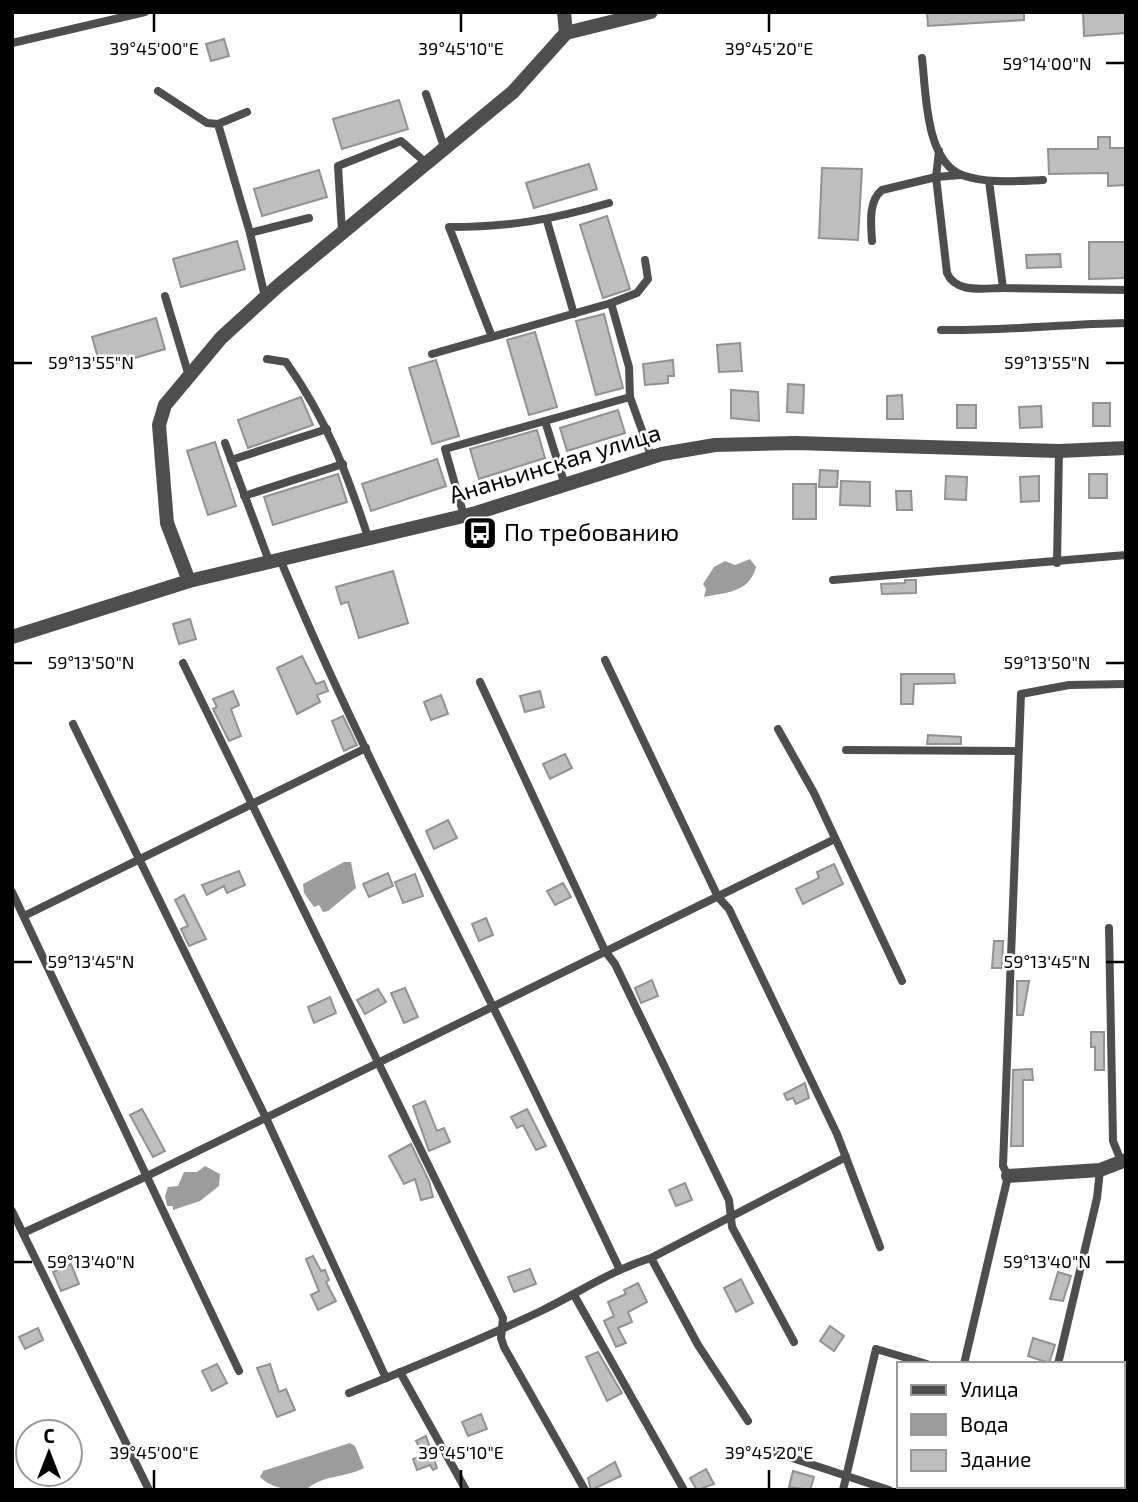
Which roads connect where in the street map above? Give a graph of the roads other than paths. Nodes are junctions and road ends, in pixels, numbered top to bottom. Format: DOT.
graph roads {
  1 [pos="145,12"];
  2 [pos="564,12"];
  3 [pos="650,12"];
  4 [pos="566,33"];
  5 [pos="12,43"];
  6 [pos="922,58"];
  7 [pos="158,91"];
  8 [pos="426,93"];
  9 [pos="247,112"];
  10 [pos="218,124"];
  11 [pos="444,147"];
  12 [pos="939,151"];
  13 [pos="425,162"];
  14 [pos="961,175"];
  15 [pos="936,177"];
  16 [pos="1043,180"];
  17 [pos="989,181"];
  18 [pos="609,203"];
  19 [pos="309,218"];
  20 [pos="547,221"];
  21 [pos="342,232"];
  22 [pos="250,233"];
  23 [pos="872,241"];
  24 [pos="645,260"];
  25 [pos="1003,288"];
  26 [pos="1126,290"];
  27 [pos="165,296"];
  28 [pos="265,297"];
  29 [pos="611,303"];
  30 [pos="574,314"];
  31 [pos="1126,323"];
  32 [pos="941,330"];
  33 [pos="492,337"];
  34 [pos="432,354"];
  35 [pos="267,359"];
  36 [pos="189,376"];
  37 [pos="630,397"];
  38 [pos="545,421"];
  39 [pos="327,429"];
  40 [pos="225,443"];
  41 [pos="1126,448"];
  42 [pos="1059,451"];
  43 [pos="652,458"];
  44 [pos="231,460"];
  45 [pos="343,464"];
  46 [pos="565,485"];
  47 [pos="244,496"];
  48 [pos="464,516"];
  49 [pos="369,540"];
  50 [pos="1126,555"];
  51 [pos="275,560"];
  52 [pos="1057,563"];
  53 [pos="833,580"];
  54 [pos="189,581"];
  55 [pos="12,637"];
  56 [pos="605,660"];
  57 [pos="183,663"];
  58 [pos="480,682"];
  59 [pos="1126,684"];
  60 [pos="73,724"];
  61 [pos="778,729"];
  62 [pos="366,748"];
  63 [pos="846,750"];
  64 [pos="1018,751"];
  65 [pos="253,802"];
  66 [pos="835,839"];
  67 [pos="140,860"];
  68 [pos="12,892"];
  69 [pos="718,897"];
  70 [pos="24,916"];
  71 [pos="1109,928"];
  72 [pos="605,951"];
  73 [pos="902,981"];
  74 [pos="492,1004"];
  75 [pos="380,1061"];
  76 [pos="266,1118"];
  77 [pos="846,1157"];
  78 [pos="1123,1161"];
  79 [pos="1100,1170"];
  80 [pos="147,1176"];
  81 [pos="1008,1176"];
  82 [pos="12,1211"];
  83 [pos="733,1215"];
  84 [pos="23,1233"];
  85 [pos="880,1247"];
  86 [pos="651,1258"];
  87 [pos="619,1268"];
  88 [pos="574,1295"];
  89 [pos="502,1330"];
  90 [pos="794,1342"];
  91 [pos="920,1362"];
  92 [pos="964,1362"];
  93 [pos="1059,1362"];
  94 [pos="239,1371"];
  95 [pos="400,1372"];
  96 [pos="386,1378"];
  97 [pos="349,1393"];
  98 [pos="748,1421"];
  99 [pos="774,1452"];
  100 [pos="846,1476"];
  101 [pos="149,1490"];
  102 [pos="466,1490"];
  103 [pos="585,1490"];
  104 [pos="684,1490"];
  105 [pos="843,1490"];
  106 [pos="889,1490"];
  1 -- 5 [label="lane"];
  2 -- 4 [label="street"];
  3 -- 4 [label="street"];
  4 -- 11 [label="street"];
  6 -- 12 [label="lane"];
  7 -- 10 [label="lane"];
  8 -- 11 [label="lane"];
  9 -- 10 [label="lane"];
  10 -- 22 [label="lane"];
  11 -- 13 [label="street"];
  12 -- 14 [label="lane"];
  12 -- 15 [label="lane"];
  13 -- 21 [label="street"];
  13 -- 21 [label="lane"];
  14 -- 15 [label="lane"];
  14 -- 17 [label="lane"];
  15 -- 23 [label="lane"];
  15 -- 25 [label="lane"];
  16 -- 17 [label="lane"];
  17 -- 25 [label="lane"];
  18 -- 20 [label="lane"];
  19 -- 22 [label="lane"];
  20 -- 30 [label="lane"];
  20 -- 33 [label="lane"];
  21 -- 28 [label="street"];
  22 -- 28 [label="lane"];
  24 -- 29 [label="lane"];
  25 -- 26 [label="lane"];
  27 -- 36 [label="lane"];
  28 -- 36 [label="street"];
  29 -- 30 [label="lane"];
  29 -- 37 [label="lane"];
  30 -- 33 [label="lane"];
  31 -- 32 [label="lane"];
  33 -- 34 [label="lane"];
  35 -- 39 [label="lane"];
  36 -- 54 [label="street"];
  37 -- 38 [label="lane"];
  37 -- 43 [label="lane"];
  38 -- 46 [label="lane"];
  38 -- 48 [label="lane"];
  39 -- 44 [label="lane"];
  39 -- 45 [label="lane"];
  40 -- 44 [label="lane"];
  41 -- 42 [label="street, Ананьинская улица"];
  42 -- 43 [label="street, Ананьинская улица"];
  42 -- 52 [label="lane"];
  43 -- 46 [label="street, Ананьинская улица"];
  44 -- 47 [label="lane"];
  45 -- 47 [label="lane"];
  45 -- 49 [label="lane"];
  46 -- 48 [label="street, Ананьинская улица"];
  47 -- 51 [label="lane"];
  48 -- 49 [label="street, Ананьинская улица"];
  49 -- 51 [label="street, Ананьинская улица"];
  50 -- 52 [label="lane"];
  51 -- 54 [label="street, Ананьинская улица"];
  51 -- 62 [label="lane"];
  52 -- 53 [label="lane"];
  54 -- 55 [label="street, Ананьинская улица"];
  56 -- 69 [label="lane"];
  57 -- 65 [label="lane"];
  58 -- 72 [label="lane"];
  59 -- 64 [label="lane"];
  60 -- 67 [label="lane"];
  61 -- 66 [label="lane"];
  62 -- 65 [label="lane"];
  62 -- 74 [label="lane"];
  63 -- 64 [label="lane"];
  64 -- 81 [label="lane"];
  65 -- 67 [label="lane"];
  65 -- 75 [label="lane"];
  66 -- 69 [label="lane"];
  66 -- 73 [label="lane"];
  67 -- 70 [label="lane"];
  67 -- 76 [label="lane"];
  68 -- 70 [label="lane"];
  69 -- 72 [label="lane"];
  69 -- 77 [label="lane"];
  70 -- 80 [label="lane"];
  71 -- 78 [label="lane"];
  72 -- 74 [label="lane"];
  72 -- 83 [label="lane"];
  74 -- 75 [label="lane"];
  74 -- 87 [label="lane"];
  75 -- 76 [label="lane"];
  75 -- 89 [label="lane"];
  76 -- 80 [label="lane"];
  76 -- 96 [label="lane"];
  77 -- 83 [label="lane"];
  77 -- 85 [label="lane"];
  78 -- 79 [label="street"];
  79 -- 81 [label="street"];
  79 -- 93 [label="lane"];
  80 -- 84 [label="lane"];
  80 -- 94 [label="lane"];
  81 -- 92 [label="lane"];
  82 -- 84 [label="lane"];
  83 -- 86 [label="lane"];
  83 -- 90 [label="lane"];
  84 -- 101 [label="lane"];
  86 -- 87 [label="lane"];
  86 -- 98 [label="lane"];
  87 -- 88 [label="lane"];
  88 -- 89 [label="lane"];
  88 -- 104 [label="lane"];
  89 -- 95 [label="lane"];
  89 -- 103 [label="lane"];
  91 -- 100 [label="lane"];
  95 -- 96 [label="lane"];
  95 -- 102 [label="lane"];
  96 -- 97 [label="lane"];
  99 -- 100 [label="lane"];
  100 -- 105 [label="lane"];
  100 -- 106 [label="lane"];
}
